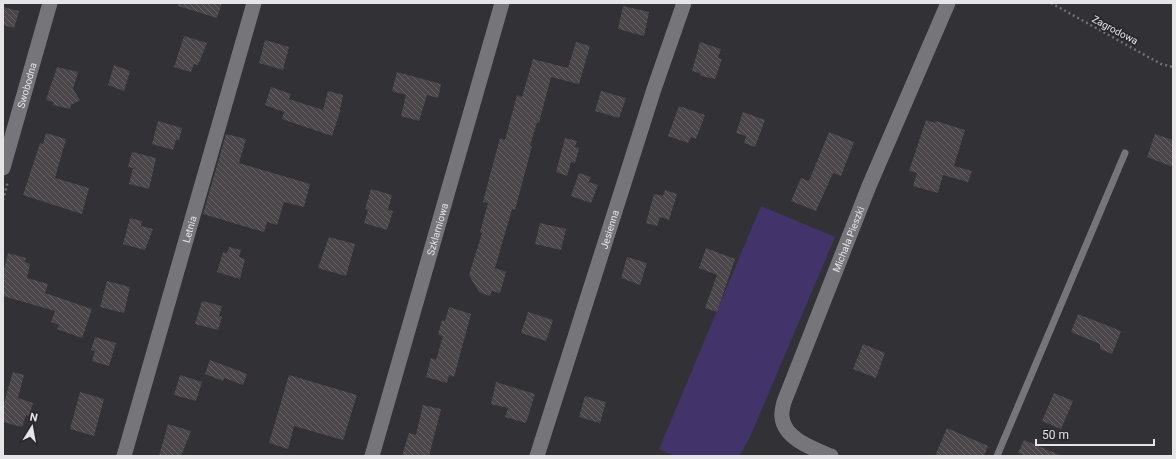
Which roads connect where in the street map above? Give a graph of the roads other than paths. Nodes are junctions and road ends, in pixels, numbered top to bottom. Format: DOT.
graph roads {
  1 [pos="50,3"];
  2 [pos="254,3"];
  3 [pos="502,3"];
  4 [pos="684,3"];
  5 [pos="948,3"];
  6 [pos="7,142"];
  7 [pos="1125,153"];
  8 [pos="3,168"];
  9 [pos="124,456"];
  10 [pos="372,456"];
  11 [pos="537,456"];
  12 [pos="831,456"];
  13 [pos="997,456"];
  1 -- 6 [label="street, Swobodna"];
  2 -- 9 [label="street, Letnia"];
  3 -- 10 [label="street, Szklarniowa"];
  4 -- 11 [label="street, Jesienna"];
  5 -- 12 [label="street, Michała Pieszki"];
  6 -- 8 [label="street, Swobodna"];
  7 -- 13 [label="lane"];
}
